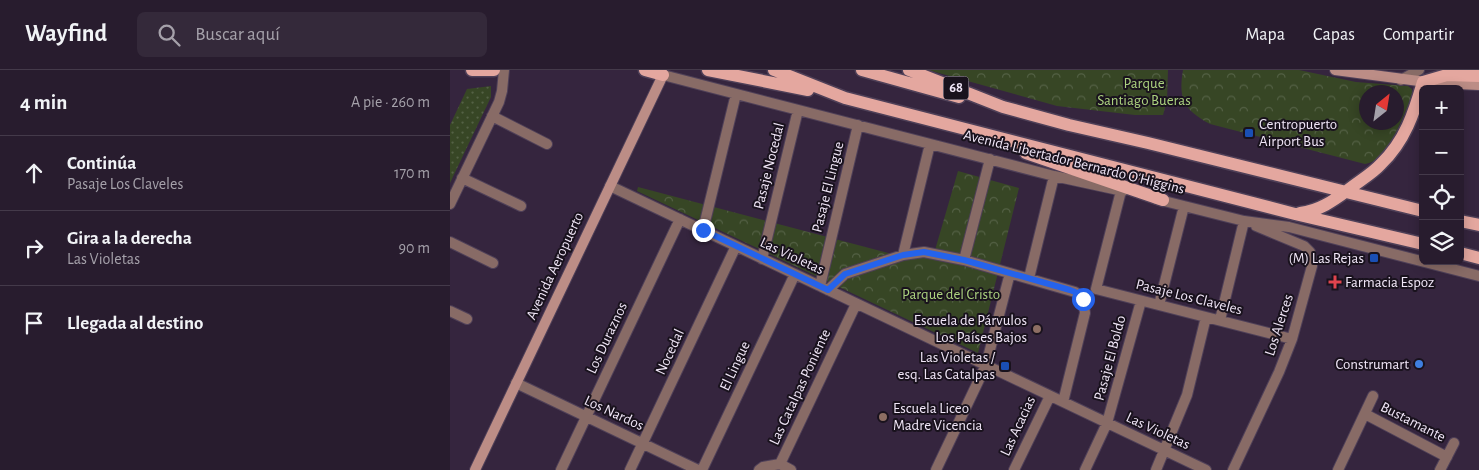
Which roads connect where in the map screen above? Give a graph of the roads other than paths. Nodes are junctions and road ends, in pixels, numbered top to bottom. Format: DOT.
graph roads {
  1 [pos="472,70"];
  2 [pos="494,70"];
  3 [pos="504,70"];
  4 [pos="645,70"];
  5 [pos="708,70"];
  6 [pos="774,70"];
  7 [pos="862,70"];
  8 [pos="909,70"];
  9 [pos="1335,70"];
  10 [pos="663,75"];
  11 [pos="1401,75"];
  12 [pos="1421,76"];
  13 [pos="1479,76"];
  14 [pos="1479,85"];
  15 [pos="736,94"];
  16 [pos="844,98"];
  17 [pos="1003,107"];
  18 [pos="798,110"];
  19 [pos="492,116"];
  20 [pos="858,125"];
  21 [pos="978,132"];
  22 [pos="547,144"];
  23 [pos="930,144"];
  24 [pos="990,159"];
  25 [pos="1054,176"];
  26 [pos="462,178"];
  27 [pos="610,186"];
  28 [pos="1121,191"];
  29 [pos="1345,192"];
  30 [pos="1163,200"];
  31 [pos="450,204"];
  32 [pos="520,206"];
  33 [pos="1184,206"];
  34 [pos="1419,210"];
  35 [pos="1295,214"];
  36 [pos="680,220"];
  37 [pos="1244,221"];
  38 [pos="1464,222"];
  39 [pos="1479,225"];
  40 [pos="703,230"];
  41 [pos="450,242"];
  42 [pos="1419,243"];
  43 [pos="736,246"];
  44 [pos="1464,254"];
  45 [pos="903,255"];
  46 [pos="1479,258"];
  47 [pos="762,259"];
  48 [pos="964,260"];
  49 [pos="494,263"];
  50 [pos="1010,273"];
  51 [pos="795,274"];
  52 [pos="1479,276"];
  53 [pos="1029,278"];
  54 [pos="824,288"];
  55 [pos="1096,289"];
  56 [pos="1083,299"];
  57 [pos="1141,301"];
  58 [pos="856,304"];
  59 [pos="1159,305"];
  60 [pos="450,311"];
  61 [pos="1206,317"];
  62 [pos="467,319"];
  63 [pos="1220,320"];
  64 [pos="1292,339"];
  65 [pos="986,365"];
  66 [pos="516,383"];
  67 [pos="1050,396"];
  68 [pos="1373,396"];
  69 [pos="1063,402"];
  70 [pos="1365,414"];
  71 [pos="586,417"];
  72 [pos="1107,423"];
  73 [pos="1454,443"];
  74 [pos="642,444"];
  75 [pos="1165,451"];
  76 [pos="1447,457"];
  77 [pos="780,464"];
  78 [pos="475,470"];
  79 [pos="561,470"];
  80 [pos="630,470"];
  81 [pos="698,470"];
  82 [pos="702,470"];
  83 [pos="759,470"];
  84 [pos="791,470"];
  85 [pos="936,470"];
  86 [pos="1014,470"];
  87 [pos="1085,470"];
  88 [pos="1156,470"];
  89 [pos="1206,470"];
  90 [pos="1233,470"];
  91 [pos="1338,470"];
  92 [pos="1440,470"];
  1 -- 2 [label="main road"];
  3 -- 19 [label="street"];
  4 -- 10 [label="main road"];
  5 -- 16 [label="main road"];
  6 -- 16 [label="main road, Avenida Libertador Bernardo O'Higgins"];
  7 -- 17 [label="main road"];
  8 -- 17 [label="main road, 68"];
  9 -- 11 [label="street"];
  10 -- 15 [label="street, Avenida Libertador Bernardo O'Higgins"];
  10 -- 27 [label="street, Avenida Aeropuerto"];
  11 -- 12 [label="street"];
  12 -- 13 [label="main road"];
  12 -- 14 [label="street"];
  12 -- 29 [label="main road"];
  15 -- 18 [label="street, Avenida Libertador Bernardo O'Higgins"];
  15 -- 40 [label="street"];
  16 -- 21 [label="main road, Avenida Libertador Bernardo O'Higgins"];
  17 -- 29 [label="main road"];
  18 -- 20 [label="street, Avenida Libertador Bernardo O'Higgins"];
  18 -- 47 [label="street, Pasaje Nocedal"];
  19 -- 22 [label="street"];
  19 -- 26 [label="street"];
  20 -- 23 [label="street, Avenida Libertador Bernardo O'Higgins"];
  20 -- 54 [label="street, Pasaje El Lingue"];
  21 -- 30 [label="main road"];
  21 -- 35 [label="main road, Avenida Libertador Bernardo O'Higgins"];
  23 -- 24 [label="street, Avenida Libertador Bernardo O'Higgins"];
  23 -- 45 [label="street"];
  24 -- 25 [label="street, Avenida Libertador Bernardo O'Higgins"];
  24 -- 48 [label="street"];
  25 -- 28 [label="street, Avenida Libertador Bernardo O'Higgins"];
  25 -- 53 [label="street"];
  26 -- 31 [label="street"];
  26 -- 32 [label="street"];
  27 -- 36 [label="street, Las Violetas"];
  27 -- 66 [label="street, Avenida Aeropuerto"];
  28 -- 30 [label="street, Avenida Libertador Bernardo O'Higgins"];
  28 -- 55 [label="street"];
  29 -- 34 [label="main road"];
  29 -- 35 [label="main road"];
  30 -- 33 [label="street, Avenida Libertador Bernardo O'Higgins"];
  33 -- 37 [label="street, Avenida Libertador Bernardo O'Higgins"];
  33 -- 59 [label="street"];
  35 -- 42 [label="main road, Avenida Libertador Bernardo O'Higgins"];
  36 -- 40 [label="street, Las Violetas"];
  36 -- 71 [label="street, Los Duraznos"];
  37 -- 52 [label="street, Avenida Libertador Bernardo O'Higgins"];
  37 -- 63 [label="street"];
  37 -- 64 [label="street, Los Alerces"];
  38 -- 39 [label="main road"];
  40 -- 43 [label="street, Las Violetas"];
  41 -- 49 [label="street"];
  43 -- 47 [label="street, Las Violetas"];
  43 -- 74 [label="street, Nocedal"];
  44 -- 46 [label="main road"];
  45 -- 48 [label="street"];
  45 -- 54 [label="street"];
  47 -- 51 [label="street, Las Violetas"];
  48 -- 50 [label="street"];
  50 -- 53 [label="street"];
  50 -- 65 [label="street"];
  51 -- 54 [label="street, Las Violetas"];
  51 -- 82 [label="street, El Lingue"];
  53 -- 56 [label="street"];
  54 -- 58 [label="street, Las Violetas"];
  55 -- 56 [label="street"];
  55 -- 57 [label="street, Pasaje Los Claveles"];
  56 -- 69 [label="street"];
  57 -- 59 [label="street, Pasaje Los Claveles"];
  57 -- 72 [label="street, Pasaje El Boldo"];
  58 -- 65 [label="street, Las Violetas"];
  58 -- 77 [label="street, Las Catalpas Poniente"];
  59 -- 61 [label="street, Pasaje Los Claveles"];
  60 -- 62 [label="street"];
  61 -- 63 [label="street, Pasaje Los Claveles"];
  61 -- 75 [label="street"];
  63 -- 64 [label="street, Pasaje Los Claveles"];
  64 -- 90 [label="street, Los Alerces"];
  65 -- 67 [label="street, Las Violetas"];
  65 -- 85 [label="street"];
  66 -- 71 [label="street, Los Nardos"];
  66 -- 78 [label="street, Avenida Aeropuerto"];
  67 -- 69 [label="street, Las Violetas"];
  67 -- 86 [label="street, Las Acacias"];
  68 -- 70 [label="street"];
  69 -- 72 [label="street, Las Violetas"];
  70 -- 76 [label="street, Bustamante"];
  70 -- 91 [label="street"];
  71 -- 74 [label="street, Los Nardos"];
  71 -- 79 [label="street, Los Duraznos"];
  72 -- 75 [label="street, Las Violetas"];
  72 -- 87 [label="street, Pasaje El Boldo"];
  73 -- 76 [label="street"];
  74 -- 80 [label="street, Nocedal"];
  74 -- 81 [label="street, Los Nardos"];
  75 -- 88 [label="street"];
  75 -- 89 [label="street, Las Violetas"];
  76 -- 92 [label="street"];
  77 -- 83 [label="street, Las Catalpas Poniente"];
  77 -- 84 [label="street"];
}
